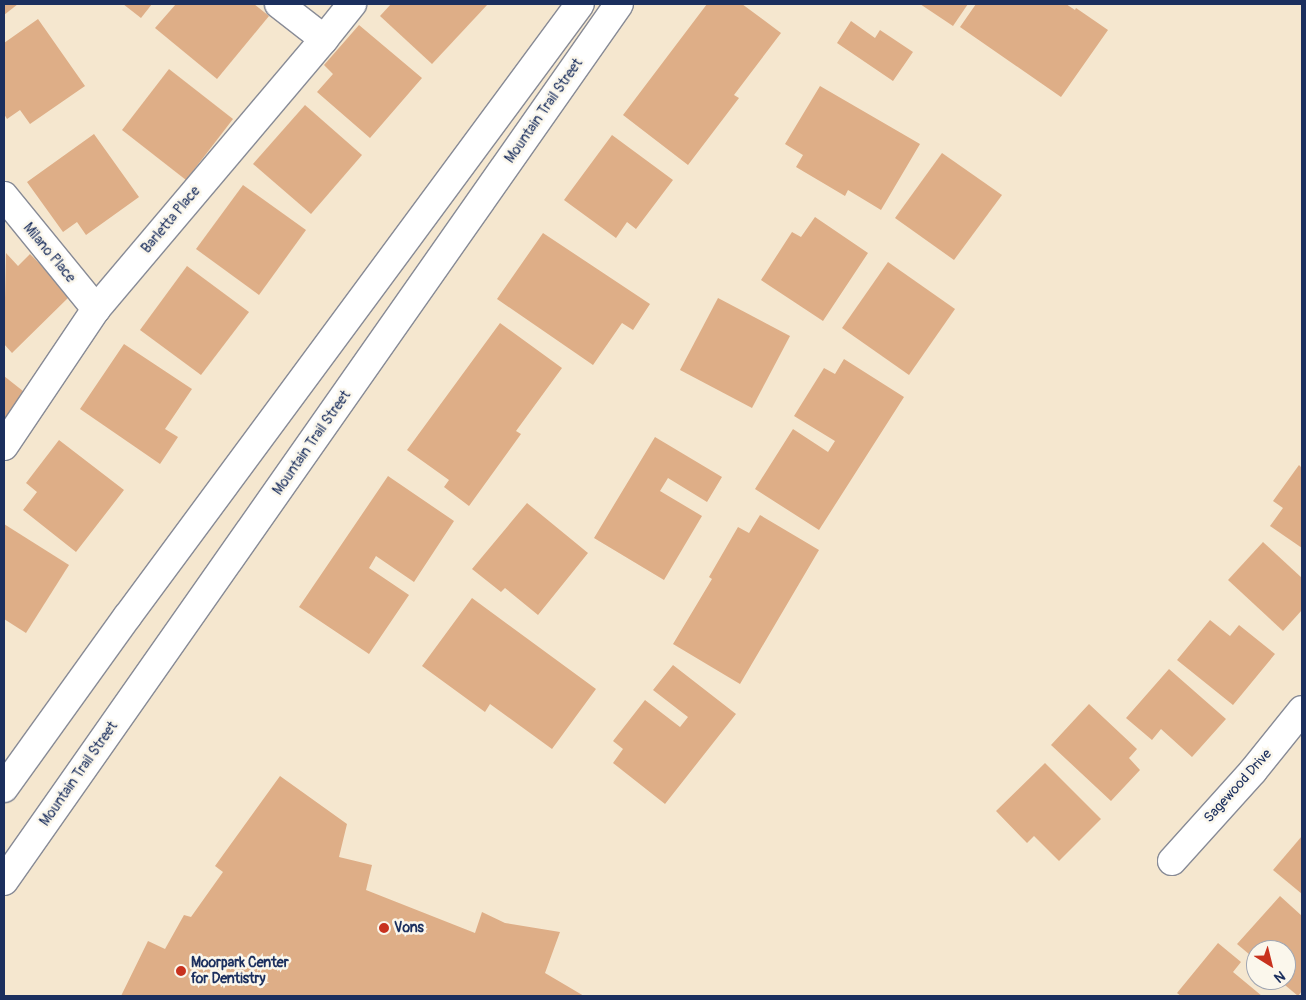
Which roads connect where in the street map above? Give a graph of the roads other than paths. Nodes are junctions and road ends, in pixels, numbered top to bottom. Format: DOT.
graph roads {
  1 [pos="279,4"];
  2 [pos="352,4"];
  3 [pos="580,4"];
  4 [pos="619,4"];
  5 [pos="324,39"];
  6 [pos="4,196"];
  7 [pos="96,309"];
  8 [pos="4,446"];
  9 [pos="1302,710"];
  10 [pos="4,788"];
  11 [pos="1172,861"];
  12 [pos="4,881"];
  1 -- 5 [label="street"];
  2 -- 5 [label="street, Barletta Place"];
  3 -- 10 [label="street"];
  4 -- 12 [label="street, Mountain Trail Street"];
  5 -- 7 [label="street, Barletta Place"];
  6 -- 7 [label="street, Milano Place"];
  7 -- 8 [label="street, Barletta Place"];
  9 -- 11 [label="street, Sagewood Drive"];
}
